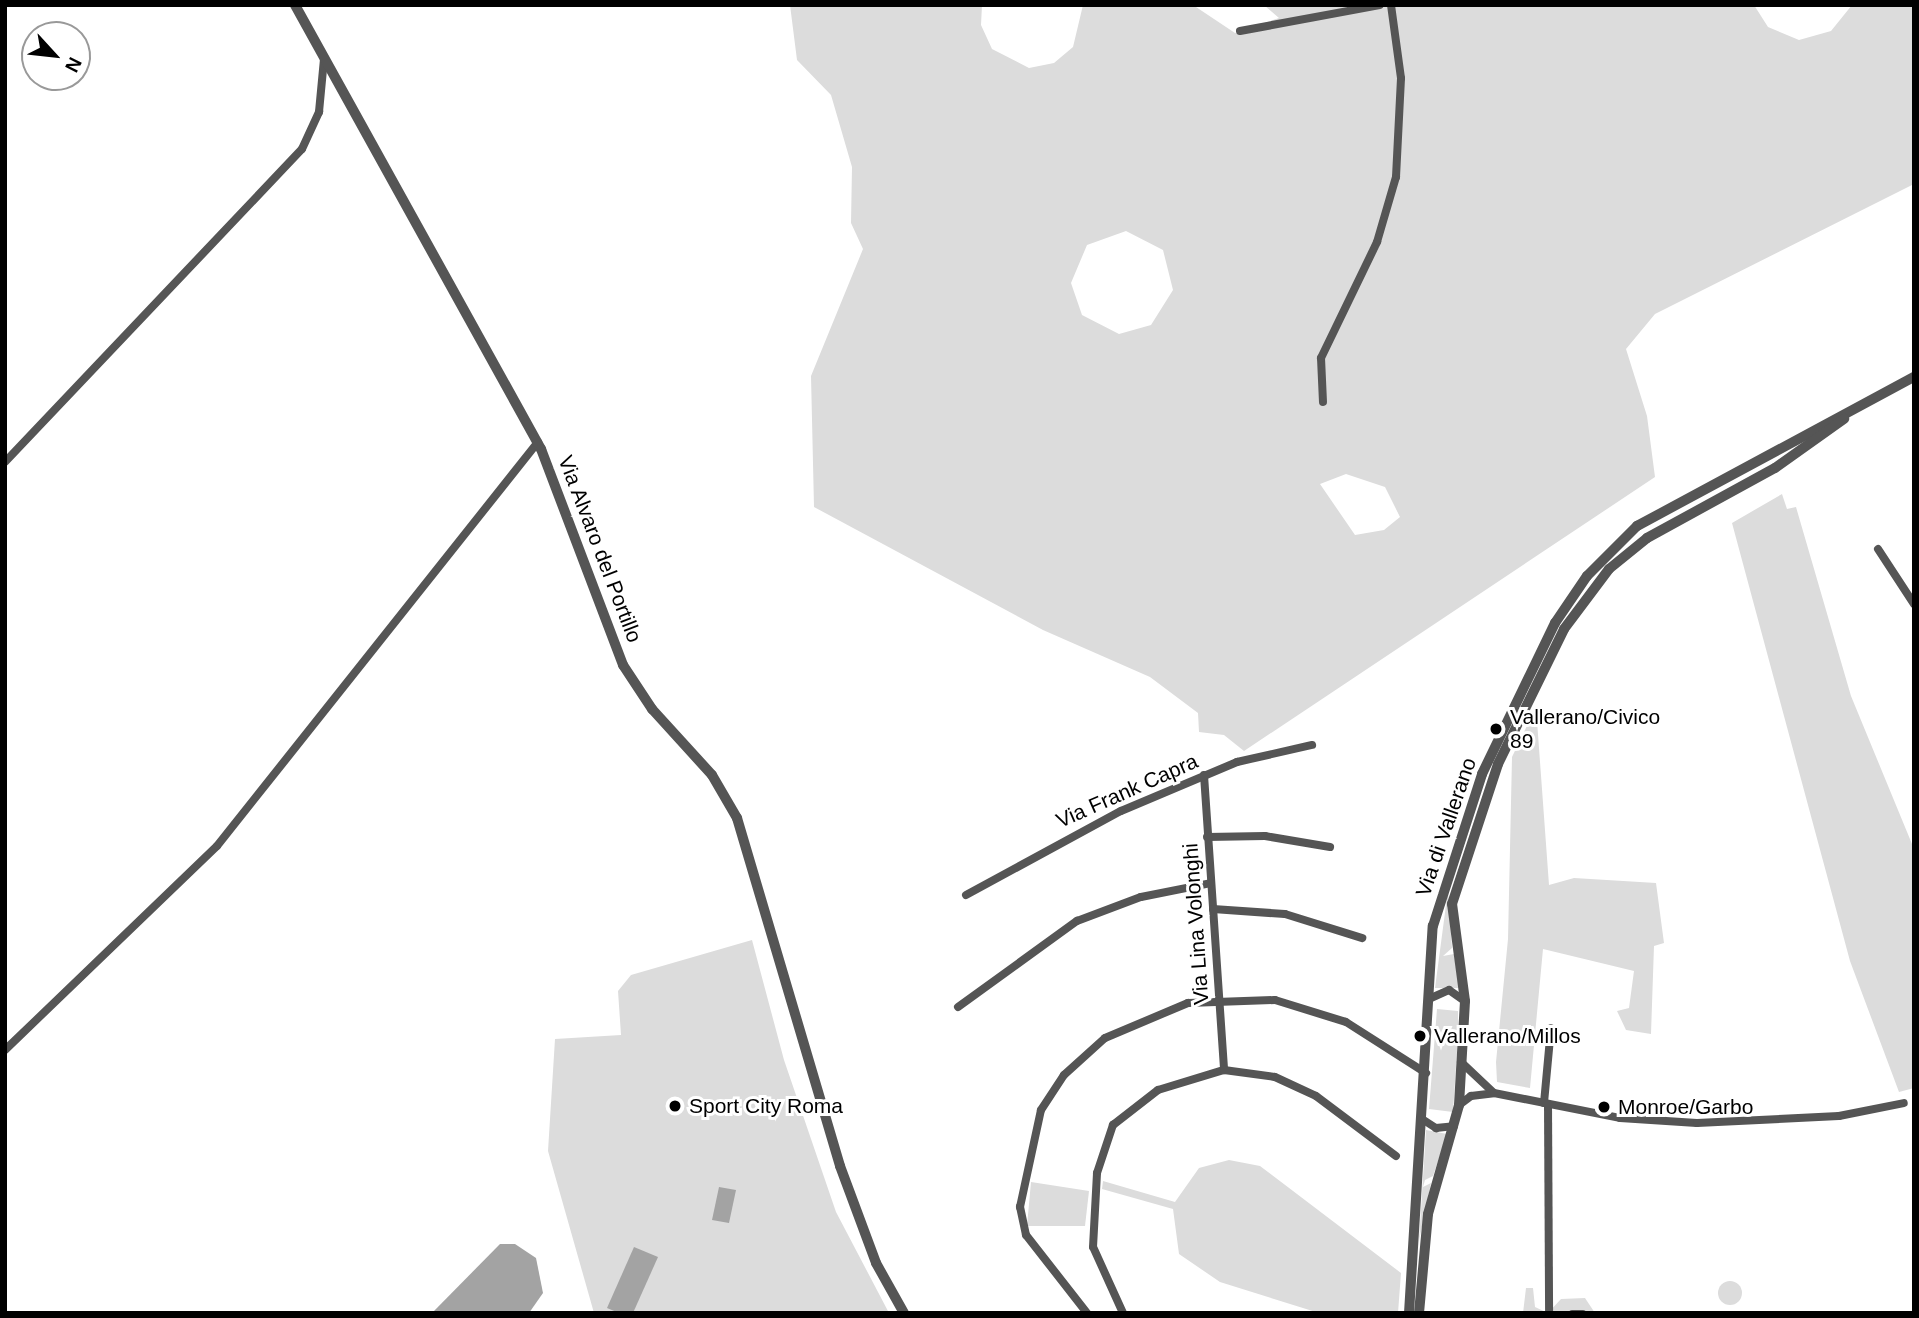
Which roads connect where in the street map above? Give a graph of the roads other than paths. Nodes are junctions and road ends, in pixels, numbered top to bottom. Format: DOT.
graph roads {
  1 [pos="295,5"];
  2 [pos="1380,5"];
  3 [pos="1391,5"];
  4 [pos="1240,31"];
  5 [pos="324,59"];
  6 [pos="1914,377"];
  7 [pos="1323,402"];
  8 [pos="1860,407"];
  9 [pos="538,442"];
  10 [pos="5,462"];
  11 [pos="1878,549"];
  12 [pos="1914,604"];
  13 [pos="1312,745"];
  14 [pos="1204,775"];
  15 [pos="1208,837"];
  16 [pos="1330,847"];
  17 [pos="1211,883"];
  18 [pos="966,895"];
  19 [pos="1213,909"];
  20 [pos="1362,937"];
  21 [pos="1219,998"];
  22 [pos="1431,998"];
  23 [pos="1465,1001"];
  24 [pos="958,1007"];
  25 [pos="1552,1028"];
  26 [pos="5,1050"];
  27 [pos="1461,1061"];
  28 [pos="1224,1070"];
  29 [pos="1426,1073"];
  30 [pos="1494,1093"];
  31 [pos="1904,1103"];
  32 [pos="1546,1104"];
  33 [pos="1459,1105"];
  34 [pos="1422,1119"];
  35 [pos="1455,1125"];
  36 [pos="1396,1156"];
  37 [pos="904,1313"];
  38 [pos="1087,1313"];
  39 [pos="1123,1313"];
  40 [pos="1409,1313"];
  41 [pos="1419,1313"];
  42 [pos="1549,1313"];
  43 [pos="1572,1313"];
  44 [pos="1583,1313"];
  1 -- 5 [label="street, Via Alvaro del Portillo"];
  2 -- 4 [label="street"];
  3 -- 7 [label="street"];
  5 -- 9 [label="street, Via Alvaro del Portillo"];
  5 -- 10 [label="street"];
  6 -- 8 [label="street, Via di Vallerano"];
  8 -- 22 [label="street, Via di Vallerano"];
  8 -- 23 [label="street, Via di Vallerano"];
  9 -- 26 [label="street"];
  9 -- 37 [label="street, Via Alvaro del Portillo"];
  11 -- 12 [label="street"];
  13 -- 14 [label="street, Via Frank Capra"];
  14 -- 15 [label="street, Via Lina Volonghi"];
  14 -- 18 [label="street, Via Frank Capra"];
  15 -- 16 [label="street"];
  15 -- 17 [label="street, Via Lina Volonghi"];
  17 -- 19 [label="street, Via Lina Volonghi"];
  17 -- 24 [label="street"];
  19 -- 20 [label="street"];
  19 -- 21 [label="street, Via Lina Volonghi"];
  21 -- 28 [label="street, Via Lina Volonghi"];
  21 -- 29 [label="street"];
  21 -- 38 [label="street"];
  22 -- 23 [label="street"];
  22 -- 29 [label="street, Via di Vallerano"];
  23 -- 27 [label="street, Via di Vallerano"];
  25 -- 32 [label="street"];
  27 -- 30 [label="street"];
  27 -- 33 [label="street, Via di Vallerano"];
  28 -- 36 [label="street"];
  28 -- 39 [label="street"];
  29 -- 34 [label="street, Via di Vallerano"];
  30 -- 32 [label="street"];
  30 -- 33 [label="street"];
  31 -- 32 [label="street"];
  32 -- 42 [label="street"];
  33 -- 35 [label="street, Via di Vallerano"];
  34 -- 35 [label="street"];
  34 -- 40 [label="street, Via di Vallerano"];
  35 -- 41 [label="street, Via di Vallerano"];
  43 -- 44 [label="street"];
}
